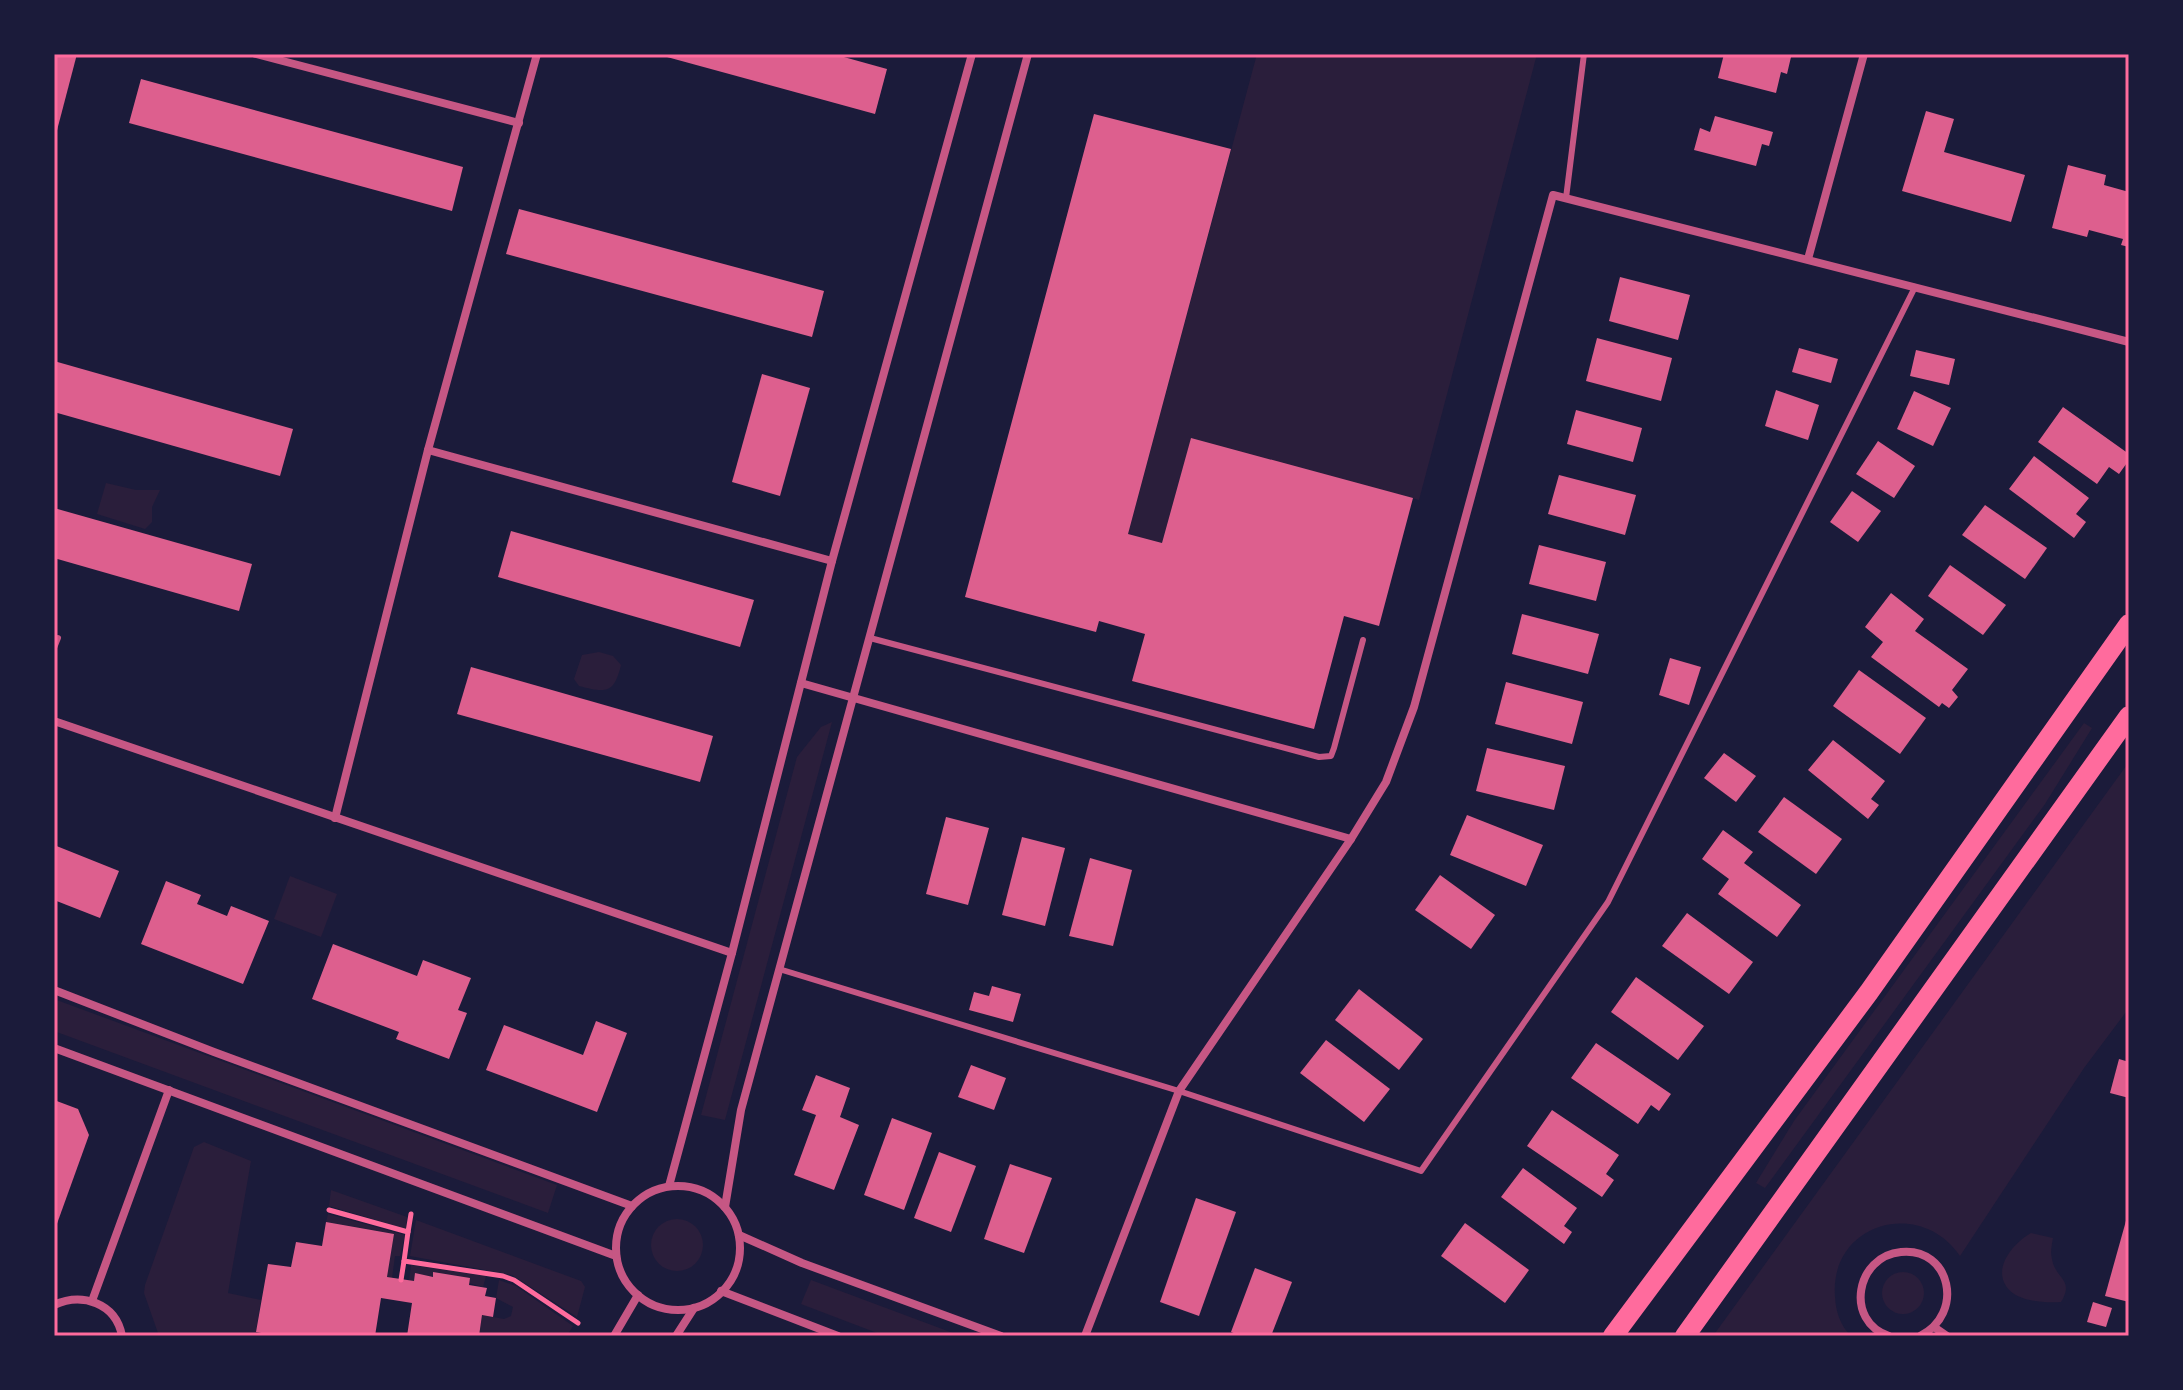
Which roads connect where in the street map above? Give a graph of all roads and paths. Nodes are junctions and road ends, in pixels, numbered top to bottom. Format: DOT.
graph roads {
  1 [pos="256,54"];
  2 [pos="537,54"];
  3 [pos="972,54"];
  4 [pos="1028,54"];
  5 [pos="1584,54"];
  6 [pos="1864,54"];
  7 [pos="519,123"];
  8 [pos="1566,198"];
  9 [pos="1808,259"];
  10 [pos="1915,287"];
  11 [pos="2129,342"];
  12 [pos="428,450"];
  13 [pos="832,561"];
  14 [pos="2129,624"];
  15 [pos="58,638"];
  16 [pos="870,638"];
  17 [pos="1363,640"];
  18 [pos="54,648"];
  19 [pos="801,683"];
  20 [pos="854,697"];
  21 [pos="2129,716"];
  22 [pos="54,721"];
  23 [pos="335,818"];
  24 [pos="1351,839"];
  25 [pos="732,953"];
  26 [pos="779,969"];
  27 [pos="54,990"];
  28 [pos="54,1048"];
  29 [pos="169,1090"];
  30 [pos="1179,1091"];
  31 [pos="669,1186"];
  32 [pos="632,1206"];
  33 [pos="725,1207"];
  34 [pos="329,1210"];
  35 [pos="411,1214"];
  36 [pos="408,1232"];
  37 [pos="739,1235"];
  38 [pos="616,1256"];
  39 [pos="404,1261"];
  40 [pos="401,1280"];
  41 [pos="721,1291"];
  42 [pos="638,1295"];
  43 [pos="92,1301"];
  44 [pos="54,1305"];
  45 [pos="694,1308"];
  46 [pos="578,1323"];
  47 [pos="1934,1327"];
  48 [pos="122,1336"];
  49 [pos="614,1336"];
  50 [pos="676,1336"];
  51 [pos="838,1336"];
  52 [pos="1001,1336"];
  53 [pos="1085,1336"];
  54 [pos="1613,1336"];
  55 [pos="1685,1336"];
  56 [pos="1889,1336"];
  57 [pos="1920,1336"];
  58 [pos="1947,1336"];
  1 -- 7 [label="street"];
  2 -- 7 [label="street"];
  3 -- 13 [label="street"];
  4 -- 16 [label="street"];
  5 -- 8 [label="lane"];
  6 -- 9 [label="street"];
  7 -- 12 [label="street"];
  8 -- 9 [label="street"];
  8 -- 24 [label="street"];
  9 -- 10 [label="street"];
  10 -- 11 [label="street"];
  10 -- 30 [label="lane"];
  12 -- 13 [label="street"];
  12 -- 23 [label="street"];
  13 -- 19 [label="street"];
  14 -- 54 [label="main road"];
  15 -- 18 [label="lane"];
  16 -- 17 [label="lane"];
  16 -- 20 [label="street"];
  19 -- 20 [label="street"];
  19 -- 25 [label="street"];
  20 -- 24 [label="street"];
  20 -- 26 [label="street"];
  21 -- 55 [label="main road"];
  22 -- 23 [label="street"];
  23 -- 25 [label="street"];
  24 -- 30 [label="street"];
  25 -- 31 [label="street"];
  26 -- 30 [label="lane"];
  26 -- 33 [label="street"];
  27 -- 32 [label="street"];
  28 -- 29 [label="street"];
  29 -- 38 [label="street"];
  29 -- 43 [label="street"];
  30 -- 53 [label="street"];
  31 -- 32 [label="street"];
  31 -- 33 [label="street"];
  32 -- 38 [label="street"];
  33 -- 37 [label="street"];
  34 -- 36 [label="path"];
  35 -- 36 [label="path"];
  36 -- 39 [label="path"];
  37 -- 41 [label="street"];
  37 -- 52 [label="street"];
  38 -- 42 [label="street"];
  39 -- 40 [label="path"];
  39 -- 46 [label="path"];
  41 -- 45 [label="street"];
  41 -- 51 [label="street"];
  42 -- 45 [label="street"];
  42 -- 49 [label="street"];
  43 -- 44 [label="street"];
  43 -- 48 [label="street"];
  45 -- 50 [label="street"];
  47 -- 56 [label="street"];
  47 -- 57 [label="street"];
  47 -- 58 [label="street"];
}
